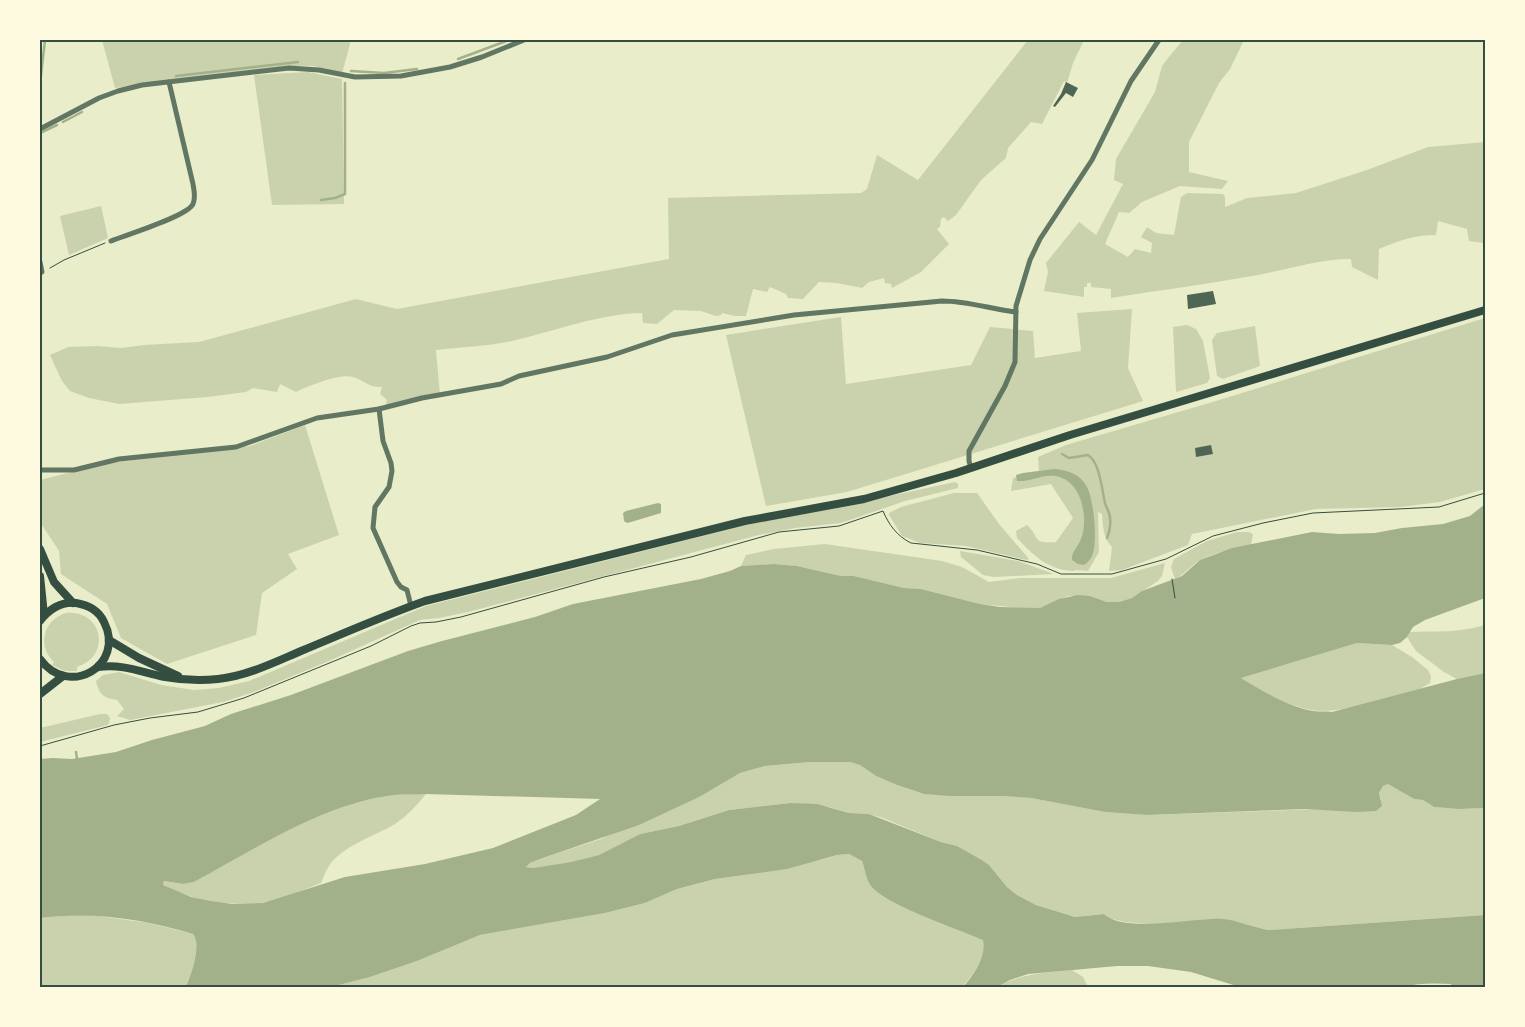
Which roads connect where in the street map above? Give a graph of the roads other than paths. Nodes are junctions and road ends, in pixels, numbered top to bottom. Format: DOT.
graph roads {
  1 [pos="524,40"];
  2 [pos="1159,40"];
  3 [pos="169,82"];
  4 [pos="40,129"];
  5 [pos="111,241"];
  6 [pos="40,262"];
  7 [pos="41,273"];
  8 [pos="1485,310"];
  9 [pos="1016,312"];
  10 [pos="381,408"];
  11 [pos="971,468"];
  12 [pos="40,470"];
  13 [pos="40,549"];
  14 [pos="40,576"];
  15 [pos="72,603"];
  16 [pos="411,606"];
  17 [pos="42,618"];
  18 [pos="110,640"];
  19 [pos="40,659"];
  20 [pos="98,667"];
  21 [pos="63,676"];
  22 [pos="187,679"];
  23 [pos="40,694"];
  1 -- 3 [label="street"];
  2 -- 9 [label="street"];
  3 -- 4 [label="street"];
  3 -- 5 [label="street"];
  6 -- 7 [label="street"];
  8 -- 11 [label="main road"];
  9 -- 10 [label="street"];
  9 -- 11 [label="street"];
  10 -- 12 [label="street"];
  10 -- 16 [label="street"];
  11 -- 16 [label="main road"];
  13 -- 15 [label="main road"];
  14 -- 17 [label="main road"];
  15 -- 17 [label="main road"];
  15 -- 18 [label="main road"];
  16 -- 22 [label="main road"];
  18 -- 20 [label="main road"];
  18 -- 22 [label="main road"];
  19 -- 21 [label="main road"];
  20 -- 21 [label="main road"];
  20 -- 22 [label="main road"];
  21 -- 23 [label="main road"];
}
